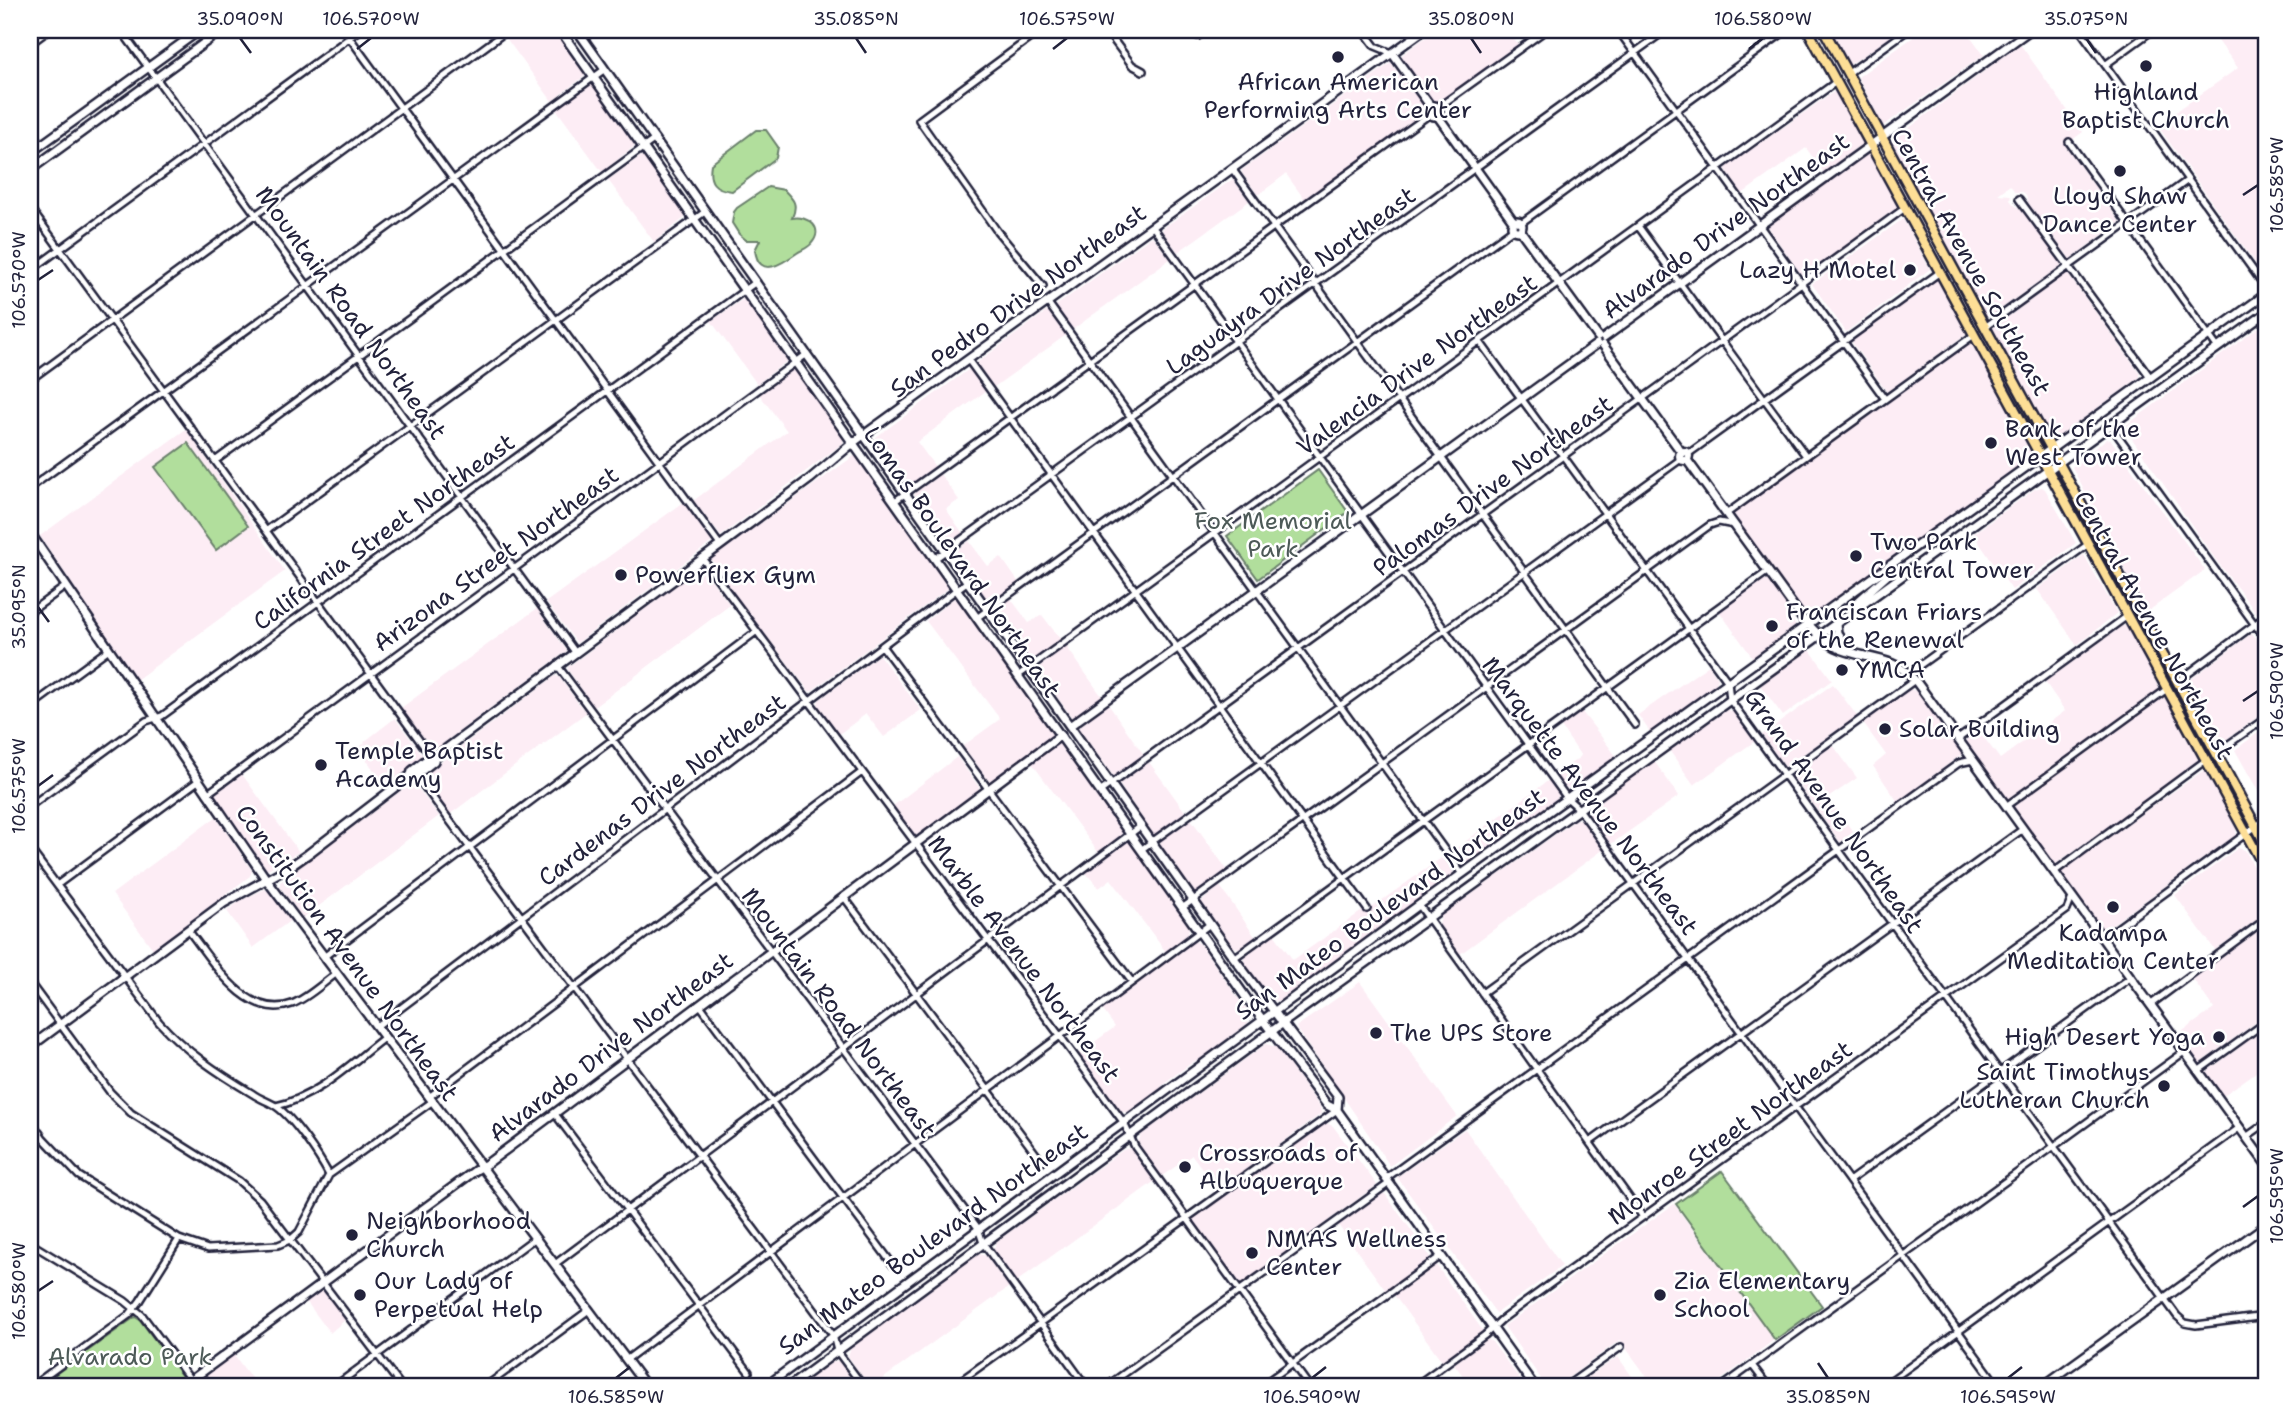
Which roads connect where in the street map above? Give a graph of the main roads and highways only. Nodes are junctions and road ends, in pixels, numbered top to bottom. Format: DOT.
graph roads {
  1 [pos="200,30"];
  2 [pos="222,30"];
  3 [pos="560,30"];
  4 [pos="577,30"];
  5 [pos="1424,30"];
  6 [pos="1808,30"];
  7 [pos="1824,30"];
  8 [pos="2029,30"];
  9 [pos="1392,53"];
  10 [pos="1882,138"];
  11 [pos="1870,144"];
  12 [pos="30,153"];
  13 [pos="30,170"];
  14 [pos="2266,294"];
  15 [pos="2266,313"];
  16 [pos="1600,341"];
  17 [pos="865,435"];
  18 [pos="854,443"];
  19 [pos="2051,449"];
  20 [pos="2040,457"];
  21 [pos="2059,463"];
  22 [pos="2048,471"];
  23 [pos="30,533"];
  24 [pos="1890,565"];
  25 [pos="1853,611"];
  26 [pos="1836,623"];
  27 [pos="1808,624"];
  28 [pos="1819,635"];
  29 [pos="1851,652"];
  30 [pos="1071,725"];
  31 [pos="1061,735"];
  32 [pos="2266,845"];
  33 [pos="2266,870"];
  34 [pos="266,879"];
  35 [pos="1274,1012"];
  36 [pos="1263,1021"];
  37 [pos="1283,1023"];
  38 [pos="1273,1032"];
  39 [pos="30,1047"];
  40 [pos="1337,1110"];
  41 [pos="2266,1164"];
  42 [pos="481,1166"];
  43 [pos="2263,1227"];
  44 [pos="193,1383"];
  45 [pos="642,1385"];
  46 [pos="183,1386"];
  47 [pos="766,1386"];
  48 [pos="790,1386"];
  49 [pos="1534,1386"];
  50 [pos="2043,1386"];
  1 -- 12 [label="main road"];
  2 -- 13 [label="main road"];
  3 -- 18 [label="main road, Lomas Boulevard Northeast"];
  4 -- 17 [label="main road, Lomas Boulevard Northeast"];
  5 -- 9 [label="main road, San Pedro Drive Northeast"];
  6 -- 11 [label="main road, Central Avenue Northeast"];
  7 -- 10 [label="main road, Central Avenue Southeast"];
  8 -- 10 [label="main road, Alvarado Drive Northeast"];
  9 -- 16 [label="main road"];
  9 -- 17 [label="main road, San Pedro Drive Northeast"];
  10 -- 11 [label="main road, Alvarado Drive Northeast"];
  10 -- 19 [label="main road, Central Avenue Southeast"];
  11 -- 16 [label="main road, Alvarado Drive Northeast"];
  11 -- 20 [label="main road, Central Avenue Northeast"];
  14 -- 19 [label="main road, San Mateo Boulevard Northeast"];
  15 -- 21 [label="main road, San Mateo Boulevard Northeast"];
  16 -- 27 [label="main road"];
  16 -- 30 [label="main road, Alvarado Drive Northeast"];
  17 -- 18 [label="main road, San Pedro Drive Northeast"];
  17 -- 30 [label="main road, Lomas Boulevard Northeast"];
  18 -- 31 [label="main road, Lomas Boulevard Northeast"];
  18 -- 34 [label="main road, San Pedro Drive Northeast"];
  19 -- 20 [label="main road, San Mateo Boulevard Northeast"];
  19 -- 21 [label="main road, Central Avenue Southeast"];
  20 -- 22 [label="main road, Central Avenue Northeast"];
  20 -- 24 [label="main road, San Mateo Boulevard Northeast"];
  21 -- 22 [label="main road, San Mateo Boulevard Northeast"];
  21 -- 32 [label="main road, Central Avenue Southeast"];
  22 -- 25 [label="main road, San Mateo Boulevard Northeast"];
  22 -- 33 [label="main road, Central Avenue Northeast"];
  23 -- 34 [label="main road, Constitution Avenue Northeast"];
  24 -- 25 [label="main road"];
  24 -- 27 [label="main road, San Mateo Boulevard Northeast"];
  25 -- 26 [label="main road, San Mateo Boulevard Northeast"];
  26 -- 28 [label="main road, San Mateo Boulevard Northeast"];
  26 -- 29 [label="main road"];
  27 -- 28 [label="main road"];
  27 -- 35 [label="main road, San Mateo Boulevard Northeast"];
  28 -- 29 [label="main road"];
  28 -- 37 [label="main road, San Mateo Boulevard Northeast"];
  29 -- 41 [label="main road"];
  30 -- 35 [label="main road, Lomas Boulevard Northeast"];
  31 -- 36 [label="main road, Lomas Boulevard Northeast"];
  31 -- 42 [label="main road, Alvarado Drive Northeast"];
  34 -- 39 [label="main road, San Pedro Drive Northeast"];
  34 -- 42 [label="main road, Constitution Avenue Northeast"];
  35 -- 36 [label="main road, San Mateo Boulevard Northeast"];
  35 -- 37 [label="main road, Lomas Boulevard Northeast"];
  36 -- 38 [label="main road, Lomas Boulevard Northeast"];
  36 -- 47 [label="main road, San Mateo Boulevard Northeast"];
  37 -- 38 [label="main road, San Mateo Boulevard Northeast"];
  37 -- 40 [label="main road, Lomas Boulevard Northeast"];
  38 -- 40 [label="main road, Lomas Boulevard Northeast"];
  38 -- 48 [label="main road, San Mateo Boulevard Northeast"];
  40 -- 49 [label="main road, Lomas Boulevard Northeast"];
  42 -- 44 [label="main road, Alvarado Drive Northeast"];
  42 -- 45 [label="main road, Constitution Avenue Northeast"];
  43 -- 50 [label="main road"];
  44 -- 46 [label="main road, Alvarado Drive Northeast"];
}
